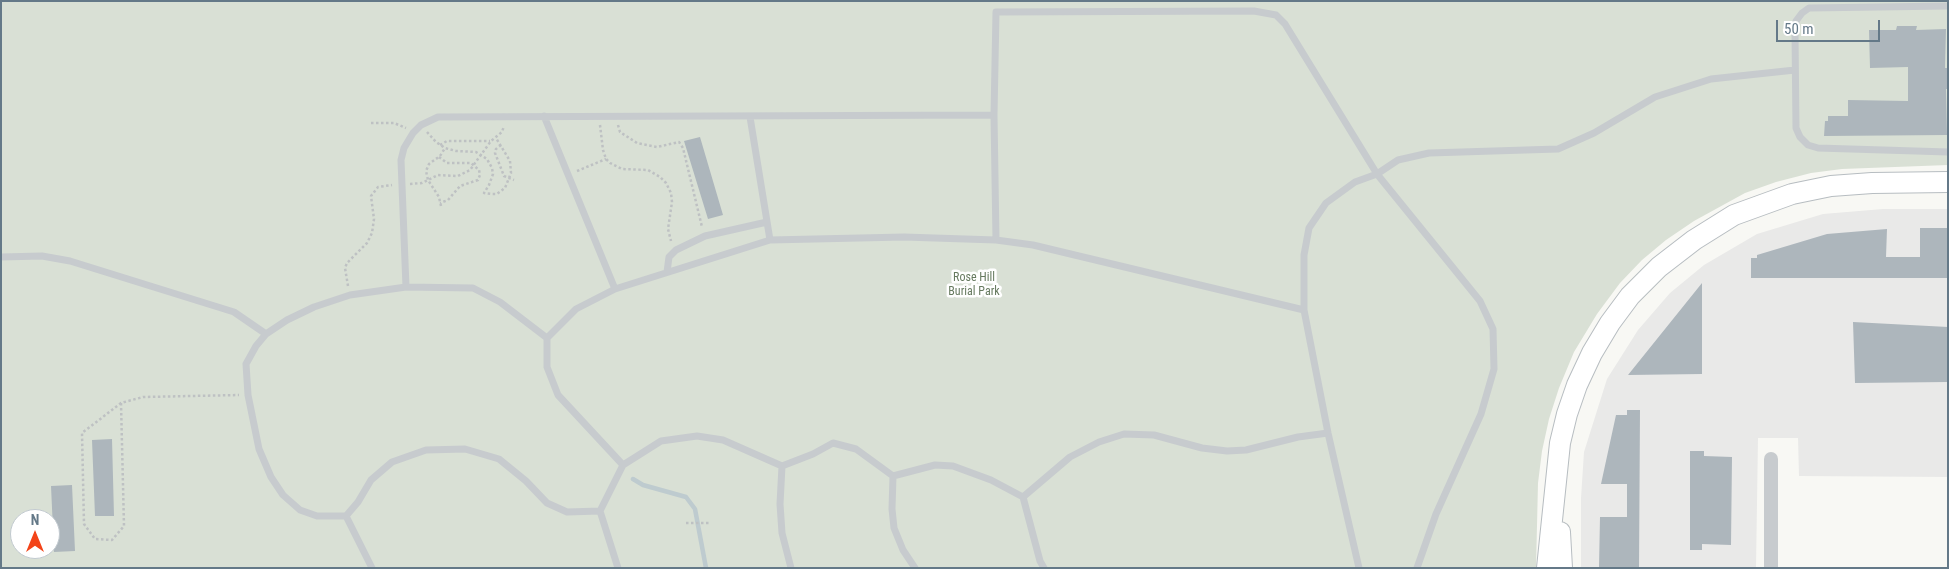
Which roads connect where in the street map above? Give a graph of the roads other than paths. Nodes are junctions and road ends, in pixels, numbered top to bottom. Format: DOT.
graph roads {
  1 [pos="1948,6"];
  2 [pos="1795,70"];
  3 [pos="994,114"];
  4 [pos="544,116"];
  5 [pos="750,117"];
  6 [pos="1948,152"];
  7 [pos="1377,174"];
  8 [pos="1948,182"];
  9 [pos="767,222"];
  10 [pos="770,240"];
  11 [pos="996,240"];
  12 [pos="1,257"];
  13 [pos="667,272"];
  14 [pos="406,287"];
  15 [pos="616,289"];
  16 [pos="1304,310"];
  17 [pos="266,334"];
  18 [pos="548,338"];
  19 [pos="1328,433"];
  20 [pos="1771,459"];
  21 [pos="623,465"];
  22 [pos="782,466"];
  23 [pos="1556,470"];
  24 [pos="893,476"];
  25 [pos="1023,498"];
  26 [pos="600,511"];
  27 [pos="346,516"];
  28 [pos="372,568"];
  29 [pos="618,568"];
  30 [pos="791,568"];
  31 [pos="915,568"];
  32 [pos="1044,568"];
  33 [pos="1359,568"];
  34 [pos="1416,568"];
  35 [pos="1547,568"];
  36 [pos="1562,568"];
  37 [pos="1770,568"];
  1 -- 2 [label="lane"];
  2 -- 6 [label="lane"];
  2 -- 7 [label="lane"];
  3 -- 5 [label="lane"];
  3 -- 7 [label="lane"];
  3 -- 11 [label="lane"];
  4 -- 5 [label="lane"];
  4 -- 14 [label="lane"];
  4 -- 15 [label="lane"];
  5 -- 9 [label="lane"];
  7 -- 16 [label="lane"];
  7 -- 34 [label="lane"];
  8 -- 23 [label="main road"];
  9 -- 10 [label="lane"];
  9 -- 13 [label="lane"];
  10 -- 11 [label="lane"];
  10 -- 13 [label="lane"];
  11 -- 16 [label="lane"];
  12 -- 17 [label="lane"];
  13 -- 15 [label="lane"];
  14 -- 17 [label="lane"];
  14 -- 18 [label="lane"];
  15 -- 18 [label="lane"];
  16 -- 19 [label="lane"];
  17 -- 27 [label="lane"];
  18 -- 21 [label="lane"];
  19 -- 25 [label="lane"];
  19 -- 33 [label="lane"];
  20 -- 37 [label="street"];
  21 -- 22 [label="lane"];
  21 -- 26 [label="lane"];
  22 -- 24 [label="lane"];
  22 -- 30 [label="lane"];
  23 -- 35 [label="main road"];
  23 -- 36 [label="main road"];
  24 -- 25 [label="lane"];
  24 -- 31 [label="lane"];
  25 -- 32 [label="lane"];
  26 -- 27 [label="lane"];
  26 -- 29 [label="lane"];
  27 -- 28 [label="lane"];
}
